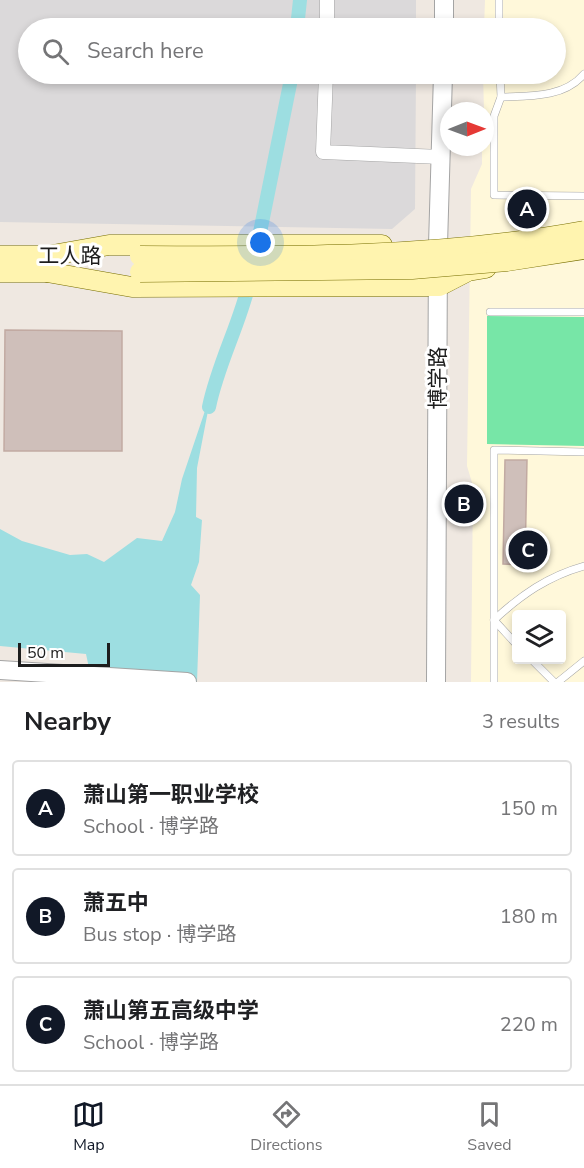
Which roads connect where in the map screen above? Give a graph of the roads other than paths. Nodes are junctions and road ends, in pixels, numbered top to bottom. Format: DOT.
graph roads {
  1 [pos="327,0"];
  2 [pos="444,0"];
  3 [pos="499,0"];
  4 [pos="327,18"];
  5 [pos="444,18"];
  6 [pos="499,18"];
  7 [pos="584,74"];
  8 [pos="326,84"];
  9 [pos="443,84"];
  10 [pos="500,84"];
  11 [pos="501,97"];
  12 [pos="441,157"];
  13 [pos="584,196"];
  14 [pos="584,229"];
  15 [pos="438,244"];
  16 [pos="584,249"];
  17 [pos="584,254"];
  18 [pos="0,256"];
  19 [pos="47,264"];
  20 [pos="140,264"];
  21 [pos="0,272"];
  22 [pos="439,286"];
  23 [pos="490,312"];
  24 [pos="584,312"];
  25 [pos="584,452"];
  26 [pos="584,566"];
  27 [pos="494,620"];
  28 [pos="512,640"];
  29 [pos="584,660"];
  30 [pos="536,664"];
  31 [pos="0,670"];
  32 [pos="56,678"];
  33 [pos="187,682"];
  34 [pos="436,682"];
  35 [pos="494,682"];
  36 [pos="556,682"];
  1 -- 4 [label="street"];
  2 -- 5 [label="street"];
  3 -- 6 [label="lane"];
  7 -- 11 [label="lane"];
  8 -- 12 [label="street"];
  9 -- 12 [label="street, 博学路"];
  10 -- 11 [label="lane"];
  11 -- 13 [label="lane"];
  12 -- 15 [label="street, 博学路"];
  14 -- 15 [label="main road, bridge"];
  14 -- 20 [label="main road, bridge"];
  15 -- 19 [label="main road"];
  15 -- 22 [label="street, 博学路"];
  16 -- 20 [label="main road, bridge"];
  17 -- 22 [label="main road"];
  18 -- 19 [label="main road, 工人路"];
  19 -- 20 [label="main road, 工人路"];
  19 -- 21 [label="main road, 工人路"];
  19 -- 22 [label="main road"];
  22 -- 34 [label="street, 博学路"];
  23 -- 24 [label="lane"];
  25 -- 27 [label="lane"];
  26 -- 27 [label="lane"];
  27 -- 28 [label="lane"];
  27 -- 35 [label="lane"];
  29 -- 36 [label="lane"];
  30 -- 36 [label="lane"];
  31 -- 32 [label="street"];
  32 -- 33 [label="street"];
}
